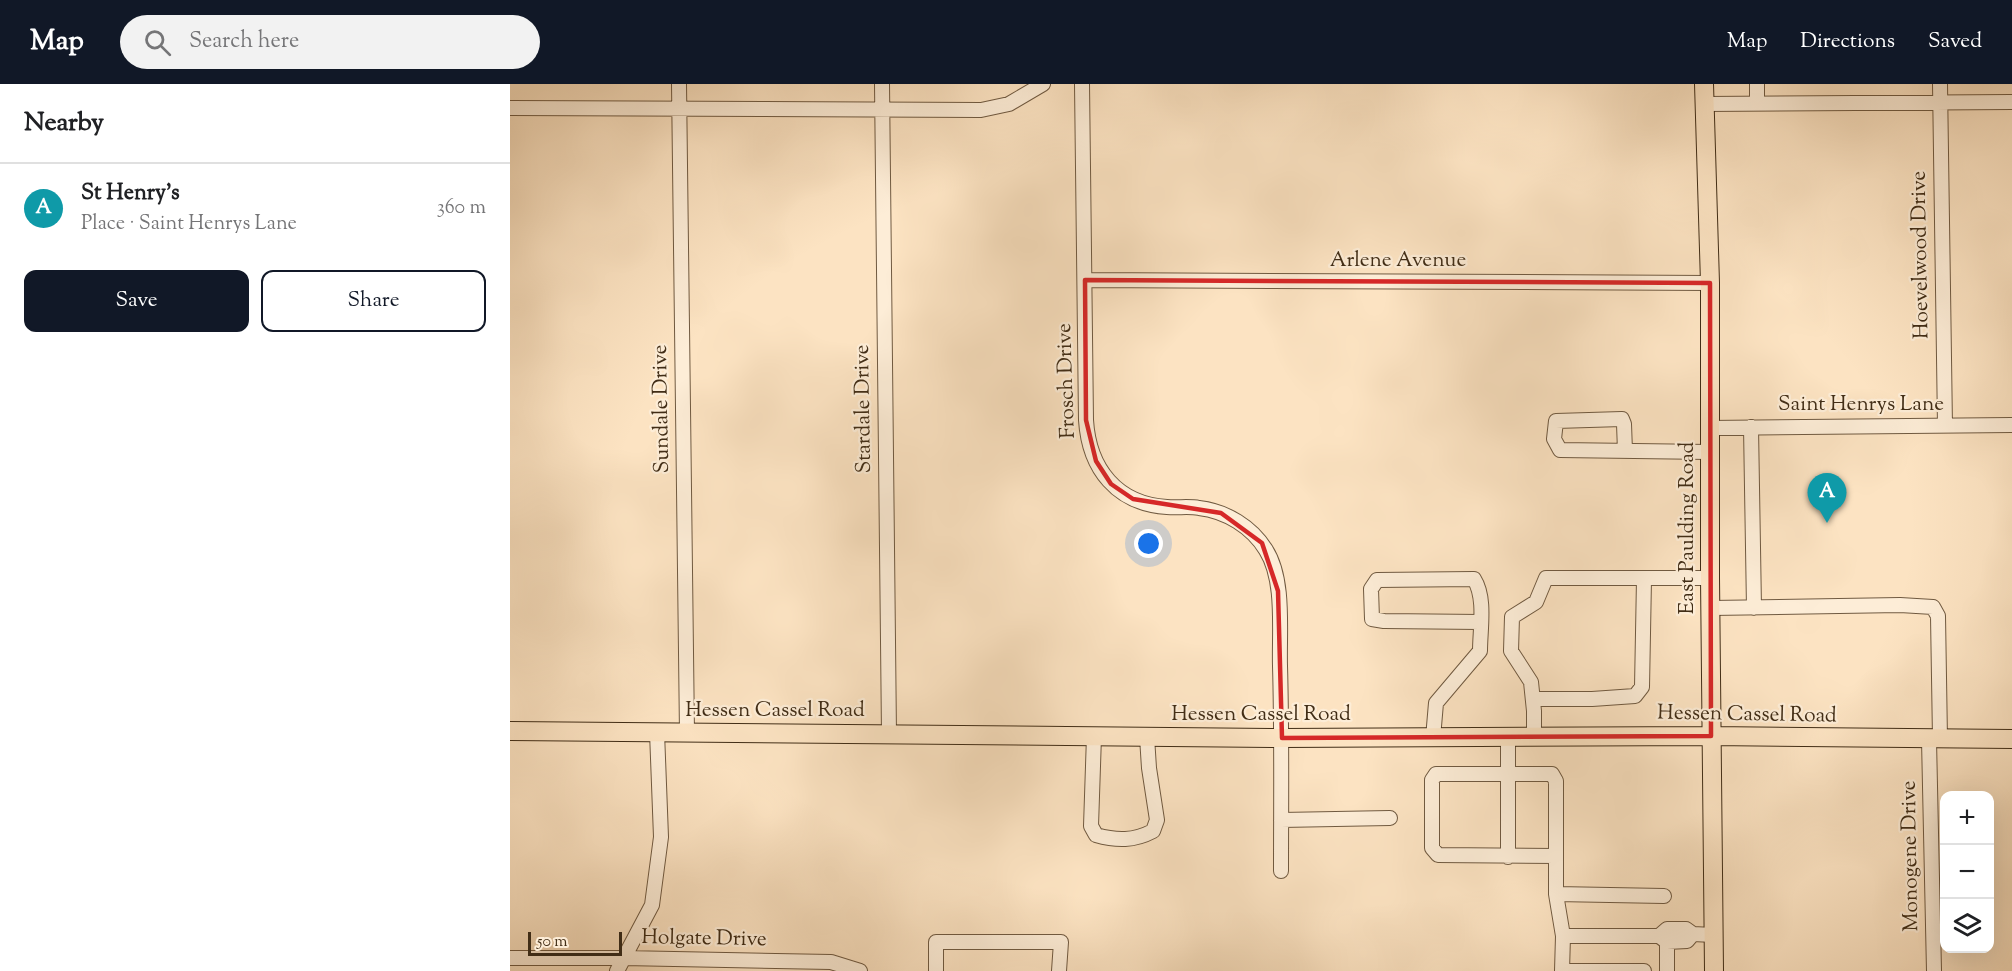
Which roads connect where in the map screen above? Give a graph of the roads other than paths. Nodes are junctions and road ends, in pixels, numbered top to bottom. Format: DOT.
graph roads {
  1 [pos="679,84"];
  2 [pos="882,84"];
  3 [pos="1043,84"];
  4 [pos="1082,84"];
  5 [pos="1704,84"];
  6 [pos="1757,84"];
  7 [pos="1940,84"];
  8 [pos="1940,102"];
  9 [pos="2012,102"];
  10 [pos="1757,103"];
  11 [pos="1704,104"];
  12 [pos="510,108"];
  13 [pos="882,109"];
  14 [pos="679,110"];
  15 [pos="1085,280"];
  16 [pos="1710,284"];
  17 [pos="2012,425"];
  18 [pos="1945,426"];
  19 [pos="1751,427"];
  20 [pos="1709,428"];
  21 [pos="1625,451"];
  22 [pos="1709,452"];
  23 [pos="1710,578"];
  24 [pos="1644,579"];
  25 [pos="1711,608"];
  26 [pos="1754,608"];
  27 [pos="1480,622"];
  28 [pos="1533,699"];
  29 [pos="510,731"];
  30 [pos="657,732"];
  31 [pos="687,733"];
  32 [pos="889,734"];
  33 [pos="1094,736"];
  34 [pos="1711,736"];
  35 [pos="1147,737"];
  36 [pos="1508,737"];
  37 [pos="1533,737"];
  38 [pos="1282,738"];
  39 [pos="1433,738"];
  40 [pos="1934,739"];
  41 [pos="2012,739"];
  42 [pos="1508,773"];
  43 [pos="1390,818"];
  44 [pos="1281,820"];
  45 [pos="1556,856"];
  46 [pos="1508,857"];
  47 [pos="1281,871"];
  48 [pos="1556,894"];
  49 [pos="1664,896"];
  50 [pos="1713,935"];
  51 [pos="1563,936"];
  52 [pos="1663,939"];
  53 [pos="510,958"];
  54 [pos="620,964"];
  55 [pos="776,966"];
  56 [pos="860,971"];
  57 [pos="936,971"];
  58 [pos="1059,971"];
  59 [pos="1562,971"];
  60 [pos="1644,971"];
  61 [pos="1667,971"];
  62 [pos="1714,971"];
  63 [pos="1934,971"];
  1 -- 14 [label="street, Sundale Drive"];
  2 -- 13 [label="street, Stardale Drive"];
  3 -- 13 [label="street"];
  4 -- 15 [label="street, Frosch Drive"];
  5 -- 11 [label="main road, East Paulding Road"];
  6 -- 10 [label="street"];
  7 -- 8 [label="street, Hoevelwood Drive"];
  8 -- 9 [label="street"];
  8 -- 10 [label="street"];
  8 -- 18 [label="street, Hoevelwood Drive"];
  10 -- 11 [label="street"];
  11 -- 16 [label="main road, East Paulding Road"];
  12 -- 14 [label="street"];
  13 -- 14 [label="street"];
  13 -- 32 [label="street, Stardale Drive"];
  14 -- 31 [label="street, Sundale Drive"];
  15 -- 16 [label="street, Arlene Avenue"];
  15 -- 38 [label="street, Frosch Drive"];
  16 -- 20 [label="main road, East Paulding Road"];
  17 -- 18 [label="street, Saint Henrys Lane"];
  18 -- 19 [label="street, Saint Henrys Lane"];
  19 -- 20 [label="street, Saint Henrys Lane"];
  19 -- 26 [label="street"];
  20 -- 22 [label="main road, East Paulding Road"];
  21 -- 21 [label="street"];
  21 -- 22 [label="street"];
  22 -- 23 [label="main road, East Paulding Road"];
  23 -- 24 [label="street"];
  23 -- 25 [label="main road, East Paulding Road"];
  24 -- 28 [label="street"];
  24 -- 28 [label="street"];
  25 -- 26 [label="street"];
  25 -- 34 [label="main road, East Paulding Road"];
  26 -- 40 [label="street, Monogene Drive"];
  27 -- 27 [label="street"];
  27 -- 39 [label="street"];
  28 -- 37 [label="street"];
  29 -- 30 [label="main road, Hessen Cassel Road"];
  30 -- 31 [label="main road, Hessen Cassel Road"];
  30 -- 54 [label="street"];
  31 -- 32 [label="main road, Hessen Cassel Road"];
  32 -- 33 [label="main road, Hessen Cassel Road"];
  33 -- 35 [label="main road, Hessen Cassel Road"];
  33 -- 35 [label="street"];
  34 -- 37 [label="main road, Hessen Cassel Road"];
  34 -- 40 [label="main road, Hessen Cassel Road"];
  34 -- 50 [label="main road, East Paulding Road"];
  35 -- 38 [label="main road, Hessen Cassel Road"];
  36 -- 37 [label="main road, Hessen Cassel Road"];
  36 -- 39 [label="main road, Hessen Cassel Road"];
  36 -- 42 [label="street"];
  38 -- 39 [label="main road, Hessen Cassel Road"];
  38 -- 44 [label="street, Frosch Drive"];
  40 -- 41 [label="main road, Hessen Cassel Road"];
  40 -- 63 [label="street, Monogene Drive"];
  42 -- 45 [label="street"];
  42 -- 46 [label="street"];
  42 -- 46 [label="street"];
  43 -- 44 [label="street"];
  44 -- 47 [label="street, Frosch Drive"];
  45 -- 46 [label="street"];
  45 -- 48 [label="street"];
  48 -- 49 [label="street"];
  48 -- 51 [label="street"];
  50 -- 52 [label="street"];
  50 -- 62 [label="main road, East Paulding Road"];
  51 -- 52 [label="street"];
  51 -- 59 [label="street"];
  52 -- 61 [label="street"];
  53 -- 54 [label="street, Holgate Drive"];
  54 -- 55 [label="street, Holgate Drive"];
  55 -- 56 [label="street, Holgate Drive"];
  57 -- 58 [label="street"];
  59 -- 60 [label="street"];
}
